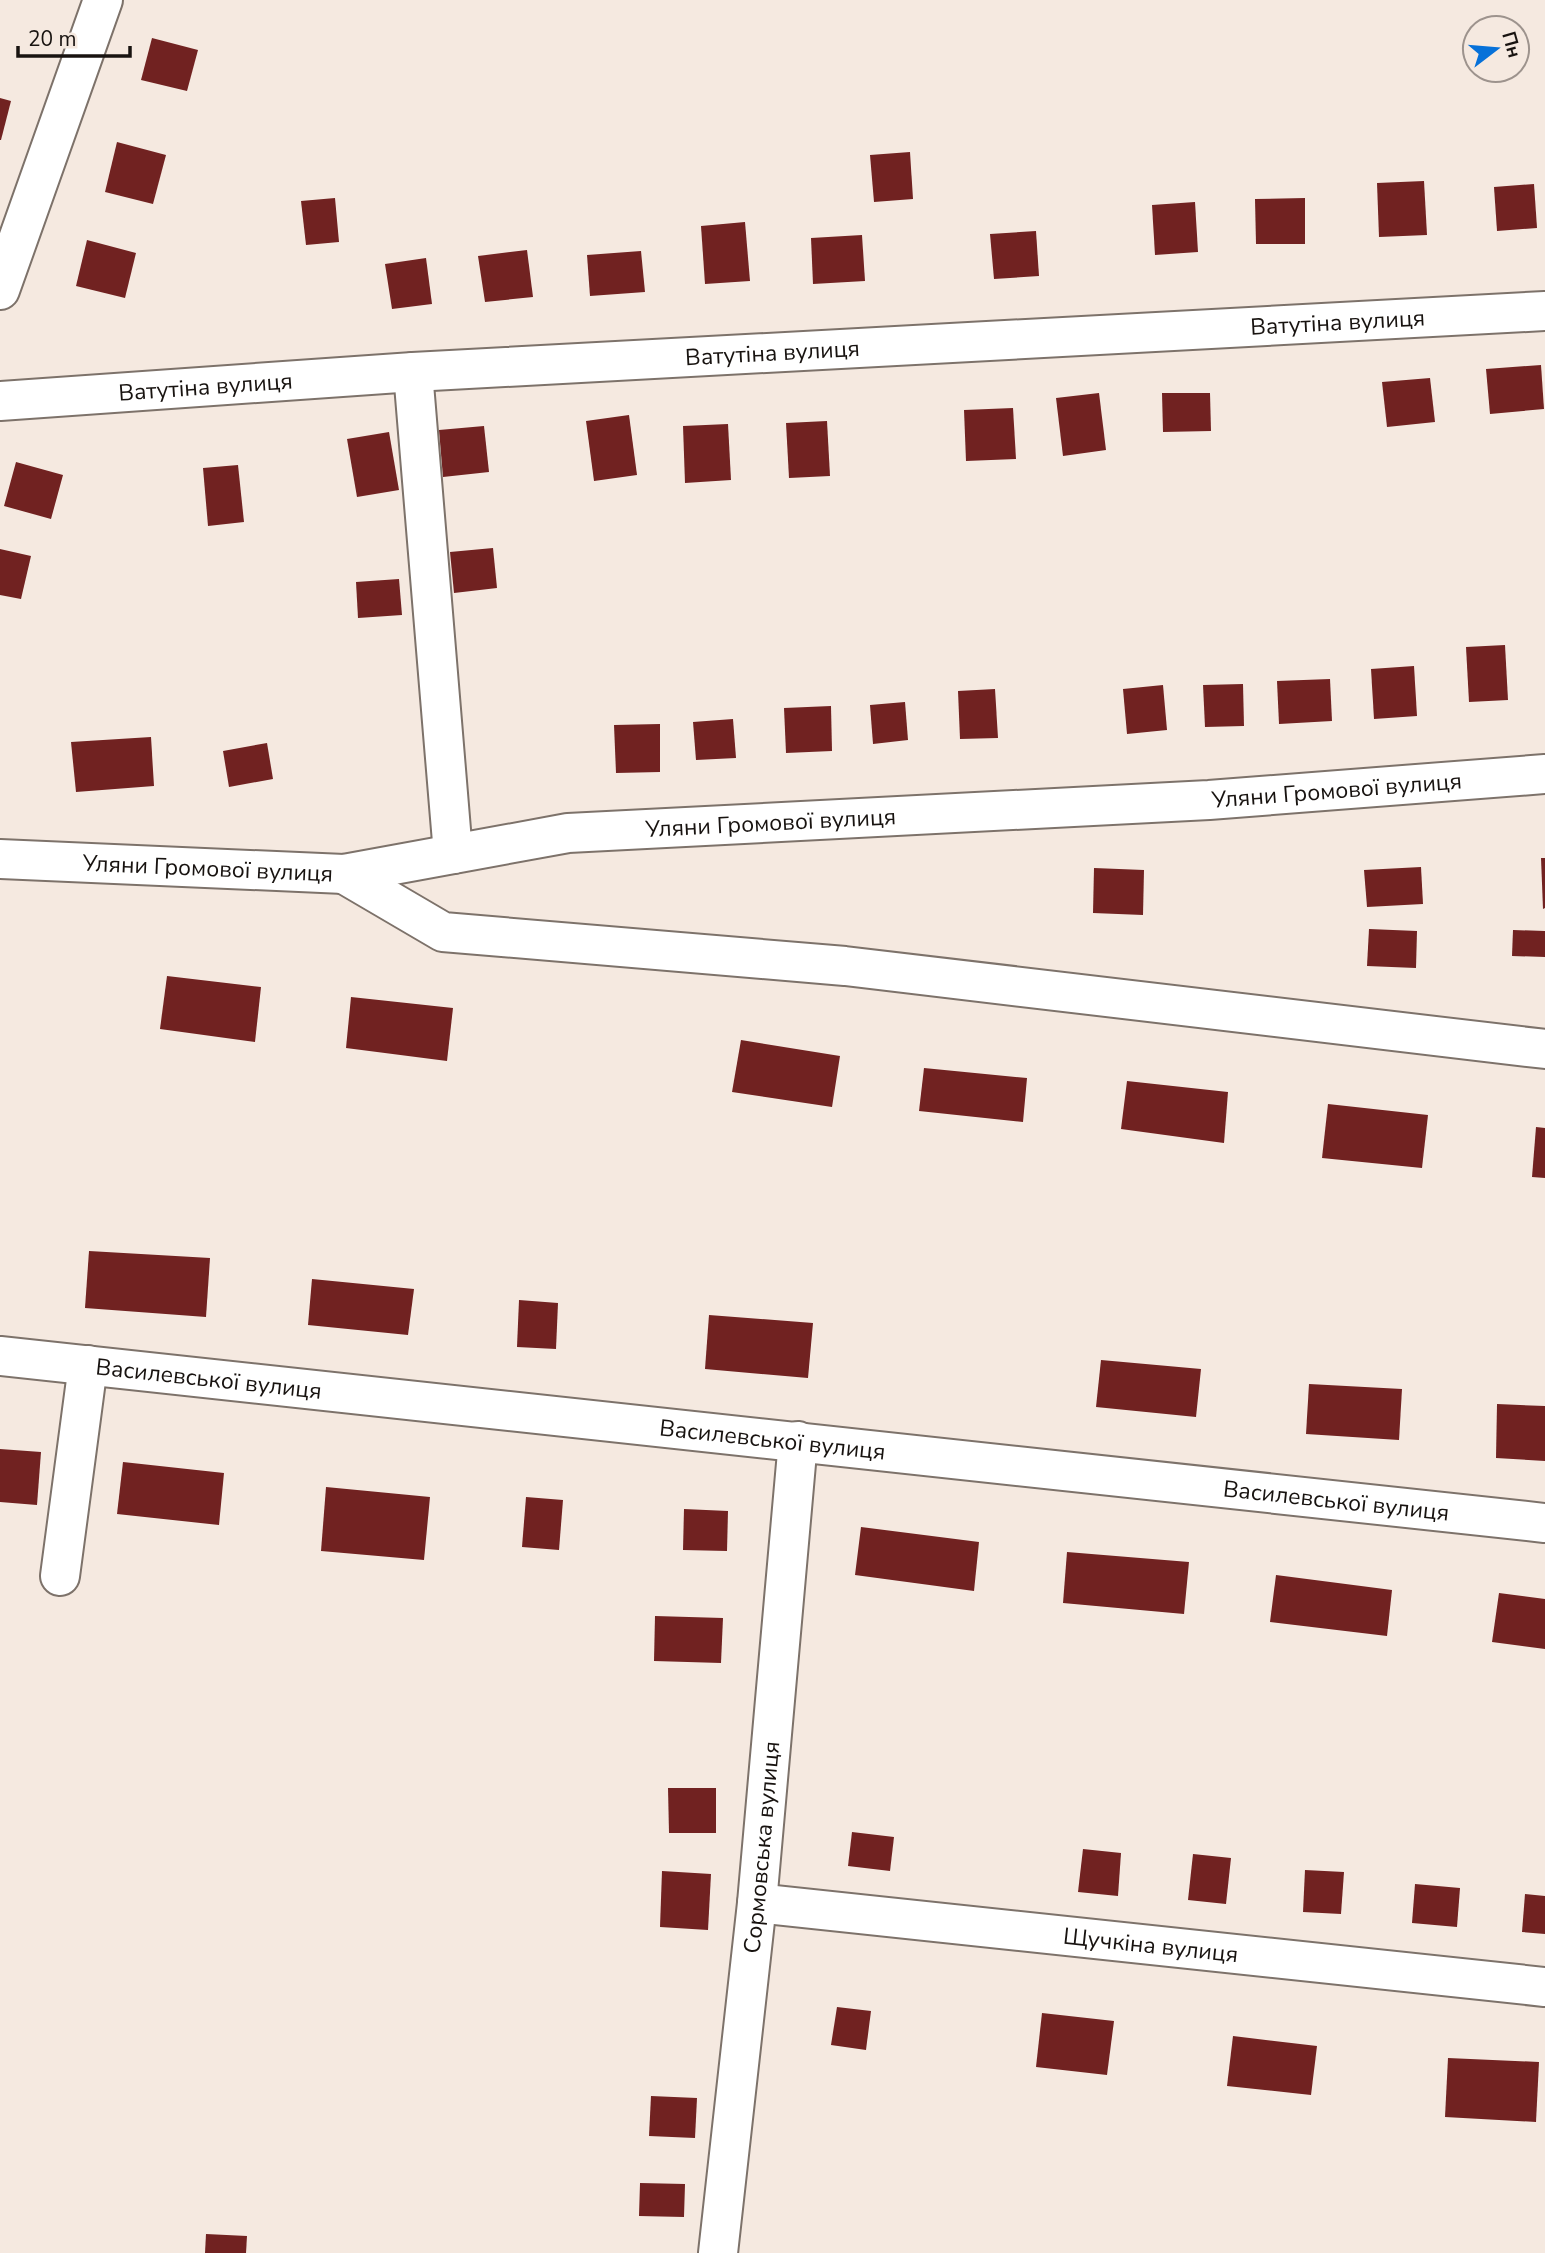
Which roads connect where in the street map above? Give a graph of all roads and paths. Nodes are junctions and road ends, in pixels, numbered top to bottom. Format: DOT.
graph roads {
  1 [pos="103,0"];
  2 [pos="0,290"];
  3 [pos="1545,311"];
  4 [pos="413,372"];
  5 [pos="0,401"];
  6 [pos="1545,774"];
  7 [pos="453,854"];
  8 [pos="0,859"];
  9 [pos="344,874"];
  10 [pos="1545,1049"];
  11 [pos="0,1356"];
  12 [pos="88,1365"];
  13 [pos="798,1441"];
  14 [pos="1545,1522"];
  15 [pos="60,1576"];
  16 [pos="757,1903"];
  17 [pos="1545,1987"];
  18 [pos="718,2253"];
  1 -- 2 [label="street"];
  3 -- 4 [label="street, Ватутіна вулиця"];
  4 -- 5 [label="street, Ватутіна вулиця"];
  4 -- 7 [label="street"];
  6 -- 7 [label="street, Уляни Громової вулиця"];
  7 -- 9 [label="street, Уляни Громової вулиця"];
  8 -- 9 [label="street, Уляни Громової вулиця"];
  9 -- 10 [label="street"];
  11 -- 12 [label="street, Василевської вулиця"];
  12 -- 13 [label="street, Василевської вулиця"];
  12 -- 15 [label="street"];
  13 -- 14 [label="street, Василевської вулиця"];
  13 -- 16 [label="street, Сормовська вулиця"];
  16 -- 17 [label="street, Щучкіна вулиця"];
  16 -- 18 [label="street, Сормовська вулиця"];
}
